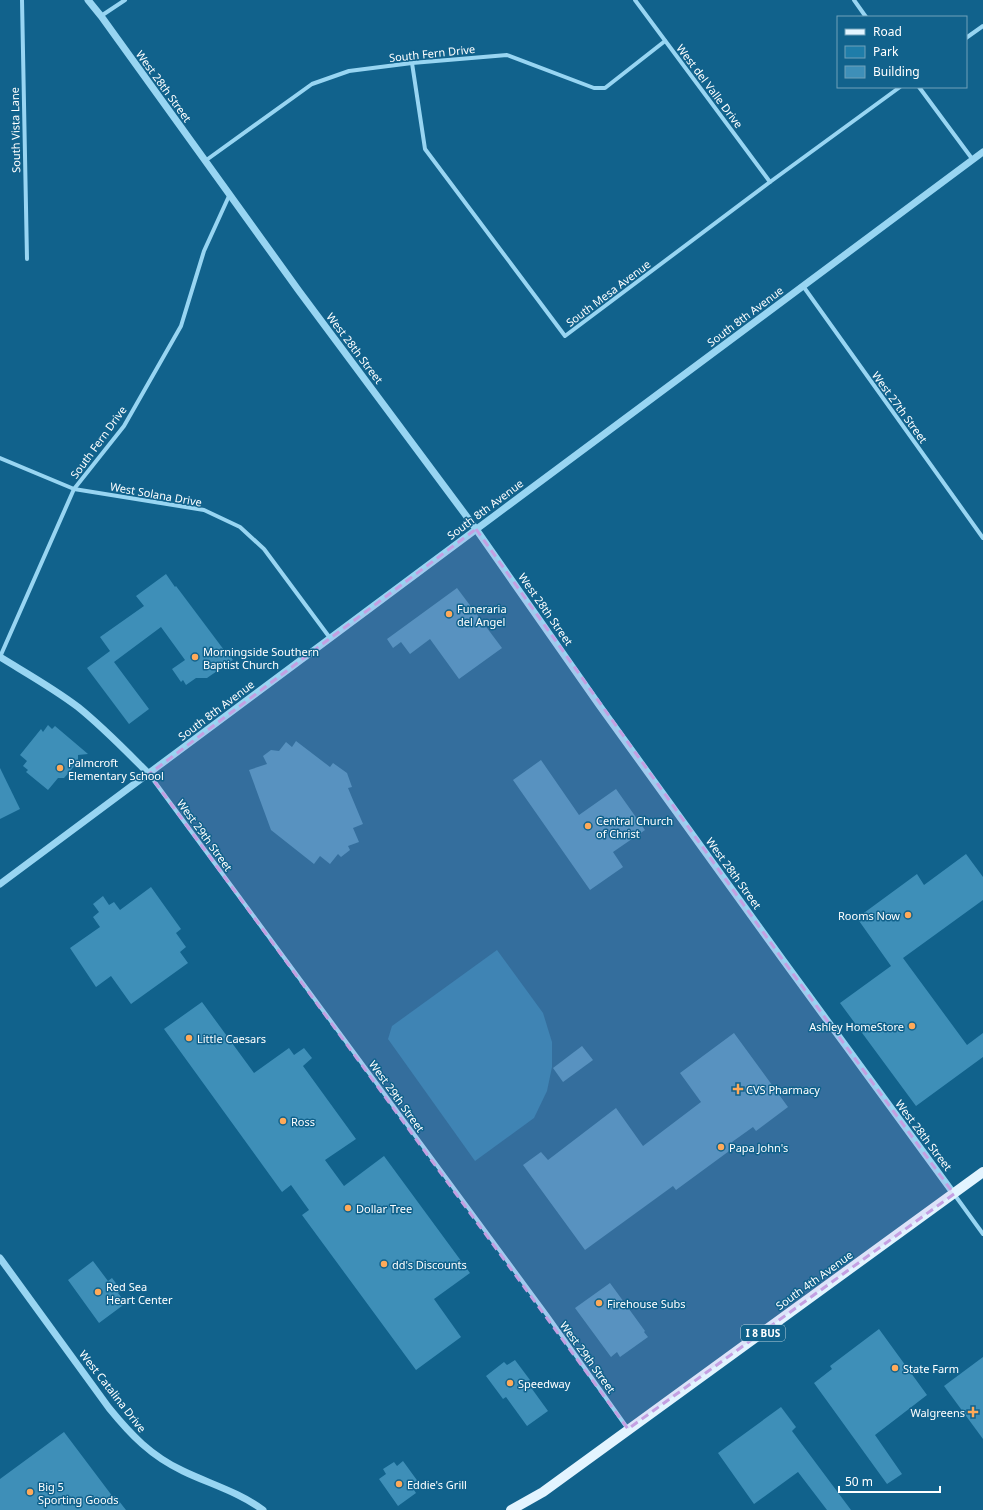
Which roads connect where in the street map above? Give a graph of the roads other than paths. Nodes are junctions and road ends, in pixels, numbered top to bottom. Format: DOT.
graph roads {
  1 [pos="22,0"];
  2 [pos="88,0"];
  3 [pos="125,0"];
  4 [pos="635,0"];
  5 [pos="854,0"];
  6 [pos="101,16"];
  7 [pos="865,16"];
  8 [pos="983,26"];
  9 [pos="967,37"];
  10 [pos="665,41"];
  11 [pos="412,63"];
  12 [pos="899,88"];
  13 [pos="920,88"];
  14 [pos="983,152"];
  15 [pos="973,160"];
  16 [pos="205,161"];
  17 [pos="770,182"];
  18 [pos="229,196"];
  19 [pos="27,259"];
  20 [pos="803,286"];
  21 [pos="0,458"];
  22 [pos="74,489"];
  23 [pos="476,529"];
  24 [pos="983,538"];
  25 [pos="330,638"];
  26 [pos="0,657"];
  27 [pos="149,774"];
  28 [pos="0,884"];
  29 [pos="983,1172"];
  30 [pos="954,1194"];
  31 [pos="983,1234"];
  32 [pos="0,1258"];
  33 [pos="628,1429"];
  34 [pos="543,1492"];
  35 [pos="263,1510"];
  36 [pos="511,1510"];
  37 [pos="524,1510"];
  1 -- 19 [label="street, South Vista Lane"];
  2 -- 6 [label="street, West 28th Street"];
  3 -- 6 [label="street"];
  4 -- 10 [label="street, West del Valle Drive"];
  5 -- 7 [label="street"];
  6 -- 16 [label="street, West 28th Street"];
  8 -- 9 [label="street"];
  10 -- 11 [label="street, South Fern Drive"];
  10 -- 17 [label="street, West del Valle Drive"];
  11 -- 16 [label="street, South Fern Drive"];
  11 -- 17 [label="street, South Mesa Avenue"];
  12 -- 17 [label="street, South Mesa Avenue"];
  13 -- 15 [label="street"];
  14 -- 15 [label="street, South 8th Avenue"];
  15 -- 20 [label="street, South 8th Avenue"];
  16 -- 18 [label="street, West 28th Street"];
  18 -- 22 [label="street, South Fern Drive"];
  18 -- 23 [label="street, West 28th Street"];
  20 -- 23 [label="street, South 8th Avenue"];
  20 -- 24 [label="street, West 27th Street"];
  21 -- 22 [label="street, West Solana Drive"];
  22 -- 25 [label="street, West Solana Drive"];
  22 -- 26 [label="street, South Fern Drive"];
  23 -- 25 [label="street, South 8th Avenue"];
  23 -- 30 [label="street, West 28th Street"];
  25 -- 27 [label="street, South 8th Avenue"];
  26 -- 27 [label="street"];
  27 -- 28 [label="street, South 8th Avenue"];
  27 -- 33 [label="street, West 29th Street"];
  29 -- 30 [label="main road, South 4th Avenue / I 8 BUS"];
  30 -- 31 [label="street, West 28th Street"];
  30 -- 33 [label="main road, South 4th Avenue / I 8 BUS"];
  32 -- 35 [label="street, West Catalina Drive"];
  33 -- 34 [label="main road, South 4th Avenue / I 8 BUS"];
  34 -- 36 [label="main road, South 4th Avenue / I 8 BUS"];
  34 -- 37 [label="main road, South 4th Avenue / I 8 BUS"];
}
